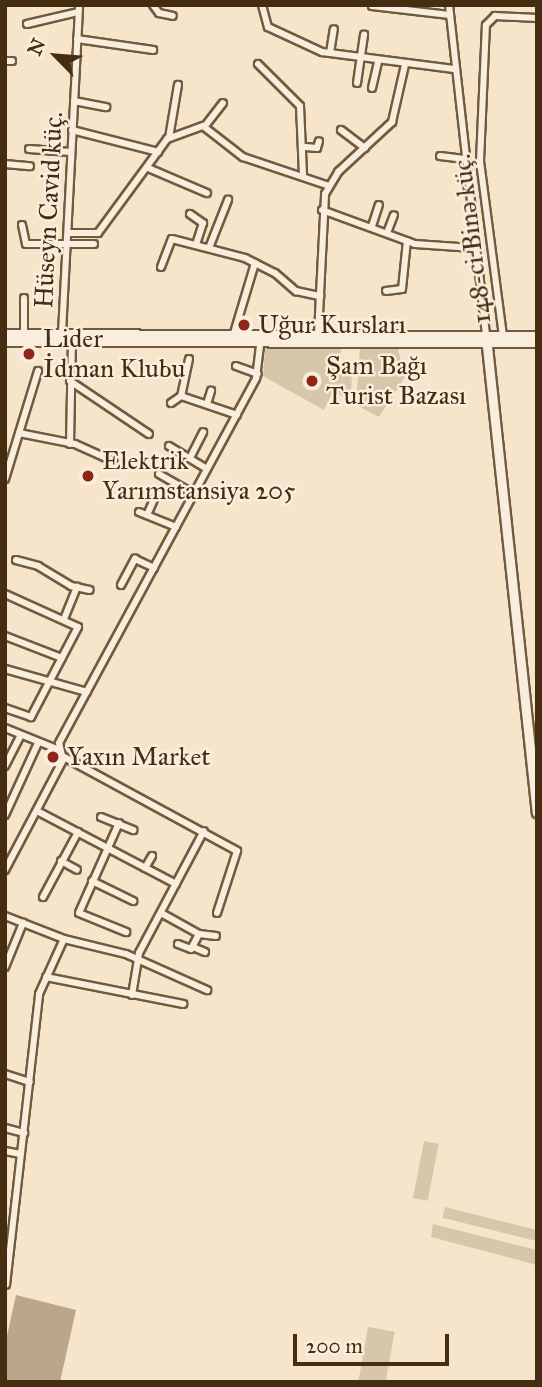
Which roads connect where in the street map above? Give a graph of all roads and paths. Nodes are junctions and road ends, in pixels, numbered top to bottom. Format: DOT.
graph roads {
  1 [pos="153,5"];
  2 [pos="262,5"];
  3 [pos="449,5"];
  4 [pos="372,6"];
  5 [pos="78,9"];
  6 [pos="449,15"];
  7 [pos="173,16"];
  8 [pos="537,18"];
  9 [pos="27,24"];
  10 [pos="334,29"];
  11 [pos="364,35"];
  12 [pos="77,39"];
  13 [pos="153,50"];
  14 [pos="322,52"];
  15 [pos="330,53"];
  16 [pos="361,59"];
  17 [pos="314,60"];
  18 [pos="378,61"];
  19 [pos="258,64"];
  20 [pos="405,65"];
  21 [pos="454,69"];
  22 [pos="357,83"];
  23 [pos="178,85"];
  24 [pos="372,88"];
  25 [pos="74,101"];
  26 [pos="223,103"];
  27 [pos="106,107"];
  28 [pos="205,127"];
  29 [pos="72,130"];
  30 [pos="341,130"];
  31 [pos="169,138"];
  32 [pos="320,141"];
  33 [pos="305,147"];
  34 [pos="365,148"];
  35 [pos="29,149"];
  36 [pos="71,152"];
  37 [pos="158,152"];
  38 [pos="440,156"];
  39 [pos="463,159"];
  40 [pos="5,164"];
  41 [pos="30,166"];
  42 [pos="148,168"];
  43 [pos="303,176"];
  44 [pos="329,186"];
  45 [pos="207,193"];
  46 [pos="228,200"];
  47 [pos="379,205"];
  48 [pos="322,210"];
  49 [pos="190,214"];
  50 [pos="394,215"];
  51 [pos="22,225"];
  52 [pos="372,226"];
  53 [pos="68,233"];
  54 [pos="387,233"];
  55 [pos="407,242"];
  56 [pos="67,244"];
  57 [pos="94,244"];
  58 [pos="196,245"];
  59 [pos="209,248"];
  60 [pos="473,248"];
  61 [pos="255,263"];
  62 [pos="161,267"];
  63 [pos="386,291"];
  64 [pos="320,296"];
  65 [pos="24,298"];
  66 [pos="234,332"];
  67 [pos="5,334"];
  68 [pos="24,334"];
  69 [pos="318,334"];
  70 [pos="537,336"];
  71 [pos="67,337"];
  72 [pos="261,337"];
  73 [pos="487,339"];
  74 [pos="503,339"];
  75 [pos="5,341"];
  76 [pos="537,342"];
  77 [pos="189,359"];
  78 [pos="236,366"];
  79 [pos="38,371"];
  80 [pos="258,374"];
  81 [pos="70,381"];
  82 [pos="211,391"];
  83 [pos="181,396"];
  84 [pos="171,403"];
  85 [pos="207,404"];
  86 [pos="237,415"];
  87 [pos="203,432"];
  88 [pos="19,433"];
  89 [pos="149,434"];
  90 [pos="70,444"];
  91 [pos="169,446"];
  92 [pos="190,458"];
  93 [pos="113,461"];
  94 [pos="207,469"];
  95 [pos="6,470"];
  96 [pos="159,474"];
  97 [pos="5,479"];
  98 [pos="194,494"];
  99 [pos="154,499"];
  100 [pos="176,527"];
  101 [pos="16,560"];
  102 [pos="154,568"];
  103 [pos="121,585"];
  104 [pos="77,587"];
  105 [pos="90,590"];
  106 [pos="5,594"];
  107 [pos="64,619"];
  108 [pos="5,636"];
  109 [pos="62,658"];
  110 [pos="5,669"];
  111 [pos="51,680"];
  112 [pos="87,692"];
  113 [pos="5,708"];
  114 [pos="5,728"];
  115 [pos="22,735"];
  116 [pos="38,743"];
  117 [pos="57,749"];
  118 [pos="64,757"];
  119 [pos="5,766"];
  120 [pos="37,811"];
  121 [pos="537,812"];
  122 [pos="5,815"];
  123 [pos="100,817"];
  124 [pos="119,823"];
  125 [pos="133,830"];
  126 [pos="204,831"];
  127 [pos="78,832"];
  128 [pos="107,847"];
  129 [pos="152,856"];
  130 [pos="61,861"];
  131 [pos="145,868"];
  132 [pos="5,870"];
  133 [pos="78,870"];
  134 [pos="92,881"];
  135 [pos="176,884"];
  136 [pos="43,897"];
  137 [pos="133,901"];
  138 [pos="161,913"];
  139 [pos="217,913"];
  140 [pos="5,916"];
  141 [pos="23,923"];
  142 [pos="127,932"];
  143 [pos="199,934"];
  144 [pos="216,936"];
  145 [pos="64,939"];
  146 [pos="178,944"];
  147 [pos="193,947"];
  148 [pos="205,952"];
  149 [pos="138,958"];
  150 [pos="5,967"];
  151 [pos="46,977"];
  152 [pos="207,990"];
  153 [pos="132,995"];
  154 [pos="183,1004"];
  155 [pos="5,1074"];
  156 [pos="30,1082"];
  157 [pos="5,1128"];
  158 [pos="24,1133"];
  159 [pos="5,1151"];
  160 [pos="21,1154"];
  161 [pos="5,1201"];
  162 [pos="16,1203"];
  163 [pos="8,1247"];
  164 [pos="7,1262"];
  165 [pos="6,1285"];
  1 -- 7 [label="street"];
  2 -- 14 [label="street"];
  3 -- 6 [label="street"];
  4 -- 6 [label="street"];
  5 -- 9 [label="street"];
  5 -- 12 [label="street, Hüseyn Cavid küç."];
  6 -- 21 [label="street"];
  8 -- 74 [label="street, 148-ci Binə küç."];
  10 -- 15 [label="street"];
  11 -- 16 [label="street"];
  12 -- 13 [label="street"];
  12 -- 25 [label="street, Hüseyn Cavid küç."];
  14 -- 15 [label="street"];
  14 -- 17 [label="street"];
  15 -- 16 [label="street"];
  16 -- 18 [label="street"];
  16 -- 22 [label="street"];
  18 -- 20 [label="street"];
  18 -- 24 [label="street"];
  19 -- 33 [label="street"];
  20 -- 21 [label="street"];
  20 -- 34 [label="street"];
  21 -- 39 [label="street"];
  23 -- 31 [label="street"];
  25 -- 27 [label="street"];
  25 -- 29 [label="street, Hüseyn Cavid küç."];
  26 -- 28 [label="street"];
  28 -- 31 [label="street"];
  28 -- 43 [label="street"];
  29 -- 36 [label="street, Hüseyn Cavid küç."];
  29 -- 37 [label="street"];
  30 -- 34 [label="street"];
  31 -- 37 [label="street"];
  32 -- 33 [label="street"];
  33 -- 43 [label="street"];
  34 -- 44 [label="street"];
  35 -- 36 [label="street"];
  36 -- 53 [label="street, Hüseyn Cavid küç."];
  37 -- 42 [label="street"];
  38 -- 39 [label="street"];
  39 -- 60 [label="street"];
  40 -- 41 [label="street"];
  42 -- 45 [label="street"];
  42 -- 53 [label="street"];
  43 -- 44 [label="street"];
  44 -- 48 [label="street"];
  46 -- 59 [label="street"];
  47 -- 52 [label="street"];
  48 -- 52 [label="street"];
  48 -- 64 [label="street"];
  49 -- 58 [label="street"];
  50 -- 54 [label="street"];
  51 -- 56 [label="street"];
  52 -- 54 [label="street"];
  53 -- 56 [label="street, Hüseyn Cavid küç."];
  54 -- 55 [label="street"];
  55 -- 60 [label="street"];
  55 -- 63 [label="street"];
  56 -- 57 [label="street"];
  56 -- 71 [label="street, Hüseyn Cavid küç."];
  58 -- 59 [label="street"];
  58 -- 62 [label="street"];
  59 -- 61 [label="street"];
  60 -- 73 [label="street"];
  61 -- 64 [label="street"];
  61 -- 66 [label="street"];
  64 -- 69 [label="street"];
  65 -- 68 [label="street"];
  66 -- 71 [label="main road"];
  66 -- 72 [label="main road"];
  67 -- 68 [label="main road"];
  68 -- 71 [label="main road"];
  69 -- 72 [label="main road"];
  69 -- 73 [label="main road"];
  70 -- 74 [label="main road"];
  71 -- 72 [label="main road"];
  71 -- 75 [label="main road"];
  71 -- 81 [label="street, Hüseyn Cavid küç."];
  72 -- 73 [label="main road"];
  72 -- 80 [label="street"];
  73 -- 74 [label="main road"];
  73 -- 121 [label="main road"];
  74 -- 76 [label="main road"];
  77 -- 83 [label="street"];
  78 -- 80 [label="street"];
  79 -- 88 [label="street"];
  80 -- 86 [label="street"];
  81 -- 89 [label="street"];
  81 -- 90 [label="street, Hüseyn Cavid küç."];
  82 -- 85 [label="street"];
  83 -- 84 [label="street"];
  83 -- 85 [label="street"];
  85 -- 86 [label="street"];
  86 -- 94 [label="street"];
  87 -- 92 [label="street"];
  88 -- 90 [label="street"];
  88 -- 95 [label="street"];
  90 -- 93 [label="street"];
  91 -- 92 [label="street"];
  92 -- 94 [label="street"];
  94 -- 98 [label="street"];
  95 -- 97 [label="street"];
  96 -- 98 [label="street"];
  98 -- 100 [label="street"];
  99 -- 100 [label="street"];
  100 -- 102 [label="street"];
  101 -- 104 [label="street"];
  102 -- 103 [label="street"];
  102 -- 112 [label="street"];
  104 -- 105 [label="street"];
  104 -- 107 [label="street"];
  106 -- 107 [label="street"];
  107 -- 109 [label="street"];
  108 -- 109 [label="street"];
  109 -- 111 [label="street"];
  110 -- 111 [label="street"];
  111 -- 112 [label="street"];
  111 -- 113 [label="street"];
  112 -- 117 [label="street"];
  114 -- 115 [label="street"];
  115 -- 116 [label="street"];
  115 -- 119 [label="street"];
  116 -- 117 [label="street"];
  116 -- 122 [label="street"];
  117 -- 118 [label="street"];
  118 -- 120 [label="street"];
  118 -- 126 [label="street"];
  120 -- 127 [label="street"];
  120 -- 132 [label="street"];
  123 -- 124 [label="street"];
  124 -- 125 [label="street"];
  124 -- 128 [label="street"];
  126 -- 135 [label="street"];
  126 -- 139 [label="street"];
  127 -- 128 [label="street"];
  127 -- 130 [label="street"];
  128 -- 131 [label="street"];
  128 -- 134 [label="street"];
  129 -- 131 [label="street"];
  130 -- 133 [label="street"];
  130 -- 136 [label="street"];
  131 -- 135 [label="street"];
  134 -- 137 [label="street"];
  134 -- 142 [label="street"];
  135 -- 138 [label="street"];
  138 -- 143 [label="street"];
  138 -- 149 [label="street"];
  140 -- 141 [label="street"];
  141 -- 145 [label="street"];
  141 -- 150 [label="street"];
  143 -- 144 [label="street"];
  143 -- 147 [label="street"];
  145 -- 149 [label="street"];
  145 -- 151 [label="street"];
  146 -- 147 [label="street"];
  147 -- 148 [label="street"];
  149 -- 152 [label="street"];
  149 -- 153 [label="street"];
  151 -- 153 [label="street"];
  151 -- 156 [label="street"];
  153 -- 154 [label="street"];
  155 -- 156 [label="street"];
  156 -- 158 [label="street"];
  157 -- 158 [label="street"];
  158 -- 160 [label="street"];
  159 -- 160 [label="street"];
  160 -- 162 [label="street"];
  161 -- 162 [label="street"];
  162 -- 163 [label="street"];
  163 -- 164 [label="street"];
  164 -- 165 [label="street"];
}
